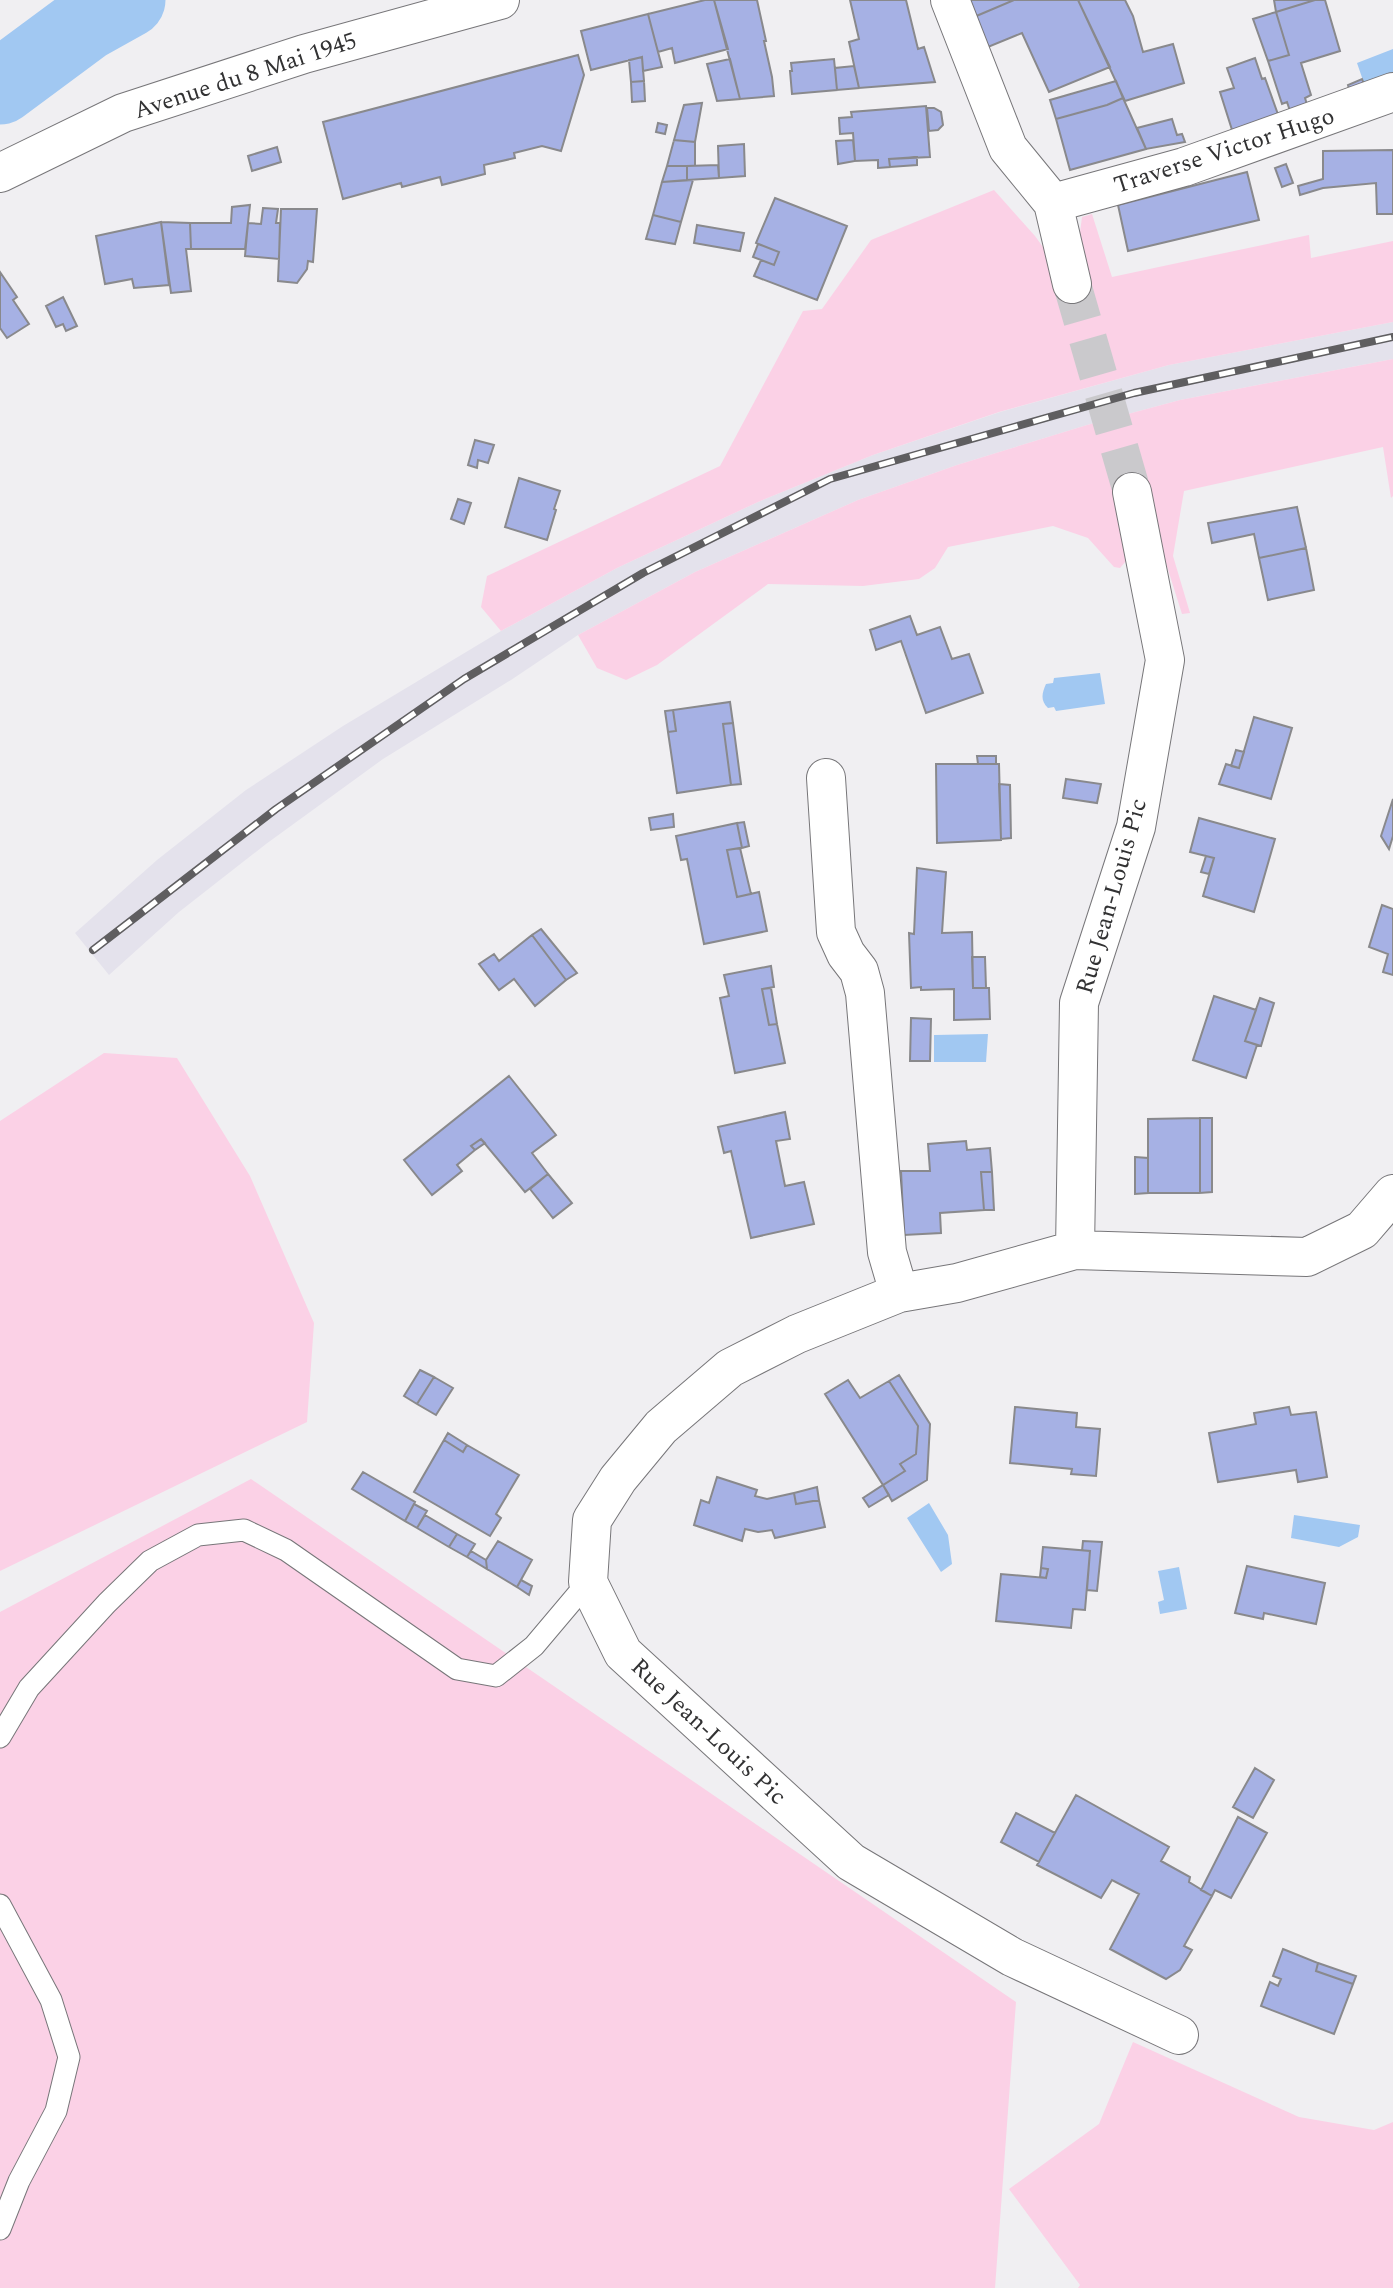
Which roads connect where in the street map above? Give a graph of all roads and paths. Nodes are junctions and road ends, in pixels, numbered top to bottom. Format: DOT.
graph roads {
  1 [pos="500,0"];
  2 [pos="950,0"];
  3 [pos="1393,93"];
  4 [pos="0,173"];
  5 [pos="1053,203"];
  6 [pos="1072,284"];
  7 [pos="1132,492"];
  8 [pos="826,778"];
  9 [pos="1393,1194"];
  10 [pos="1074,1250"];
  11 [pos="899,1293"];
  12 [pos="588,1582"];
  13 [pos="0,1737"];
  14 [pos="0,1905"];
  15 [pos="1179,2035"];
  16 [pos="0,2230"];
  1 -- 4 [label="street, Avenue du 8 Mai 1945"];
  2 -- 5 [label="street"];
  3 -- 5 [label="street, Traverse Victor Hugo"];
  5 -- 6 [label="street"];
  7 -- 10 [label="street, Rue Jean-Louis Pic"];
  8 -- 11 [label="street"];
  9 -- 10 [label="street"];
  10 -- 11 [label="street, Rue Jean-Louis Pic"];
  11 -- 12 [label="street, Rue Jean-Louis Pic"];
  12 -- 13 [label="lane"];
  12 -- 15 [label="street, Rue Jean-Louis Pic"];
  14 -- 16 [label="lane"];
}
